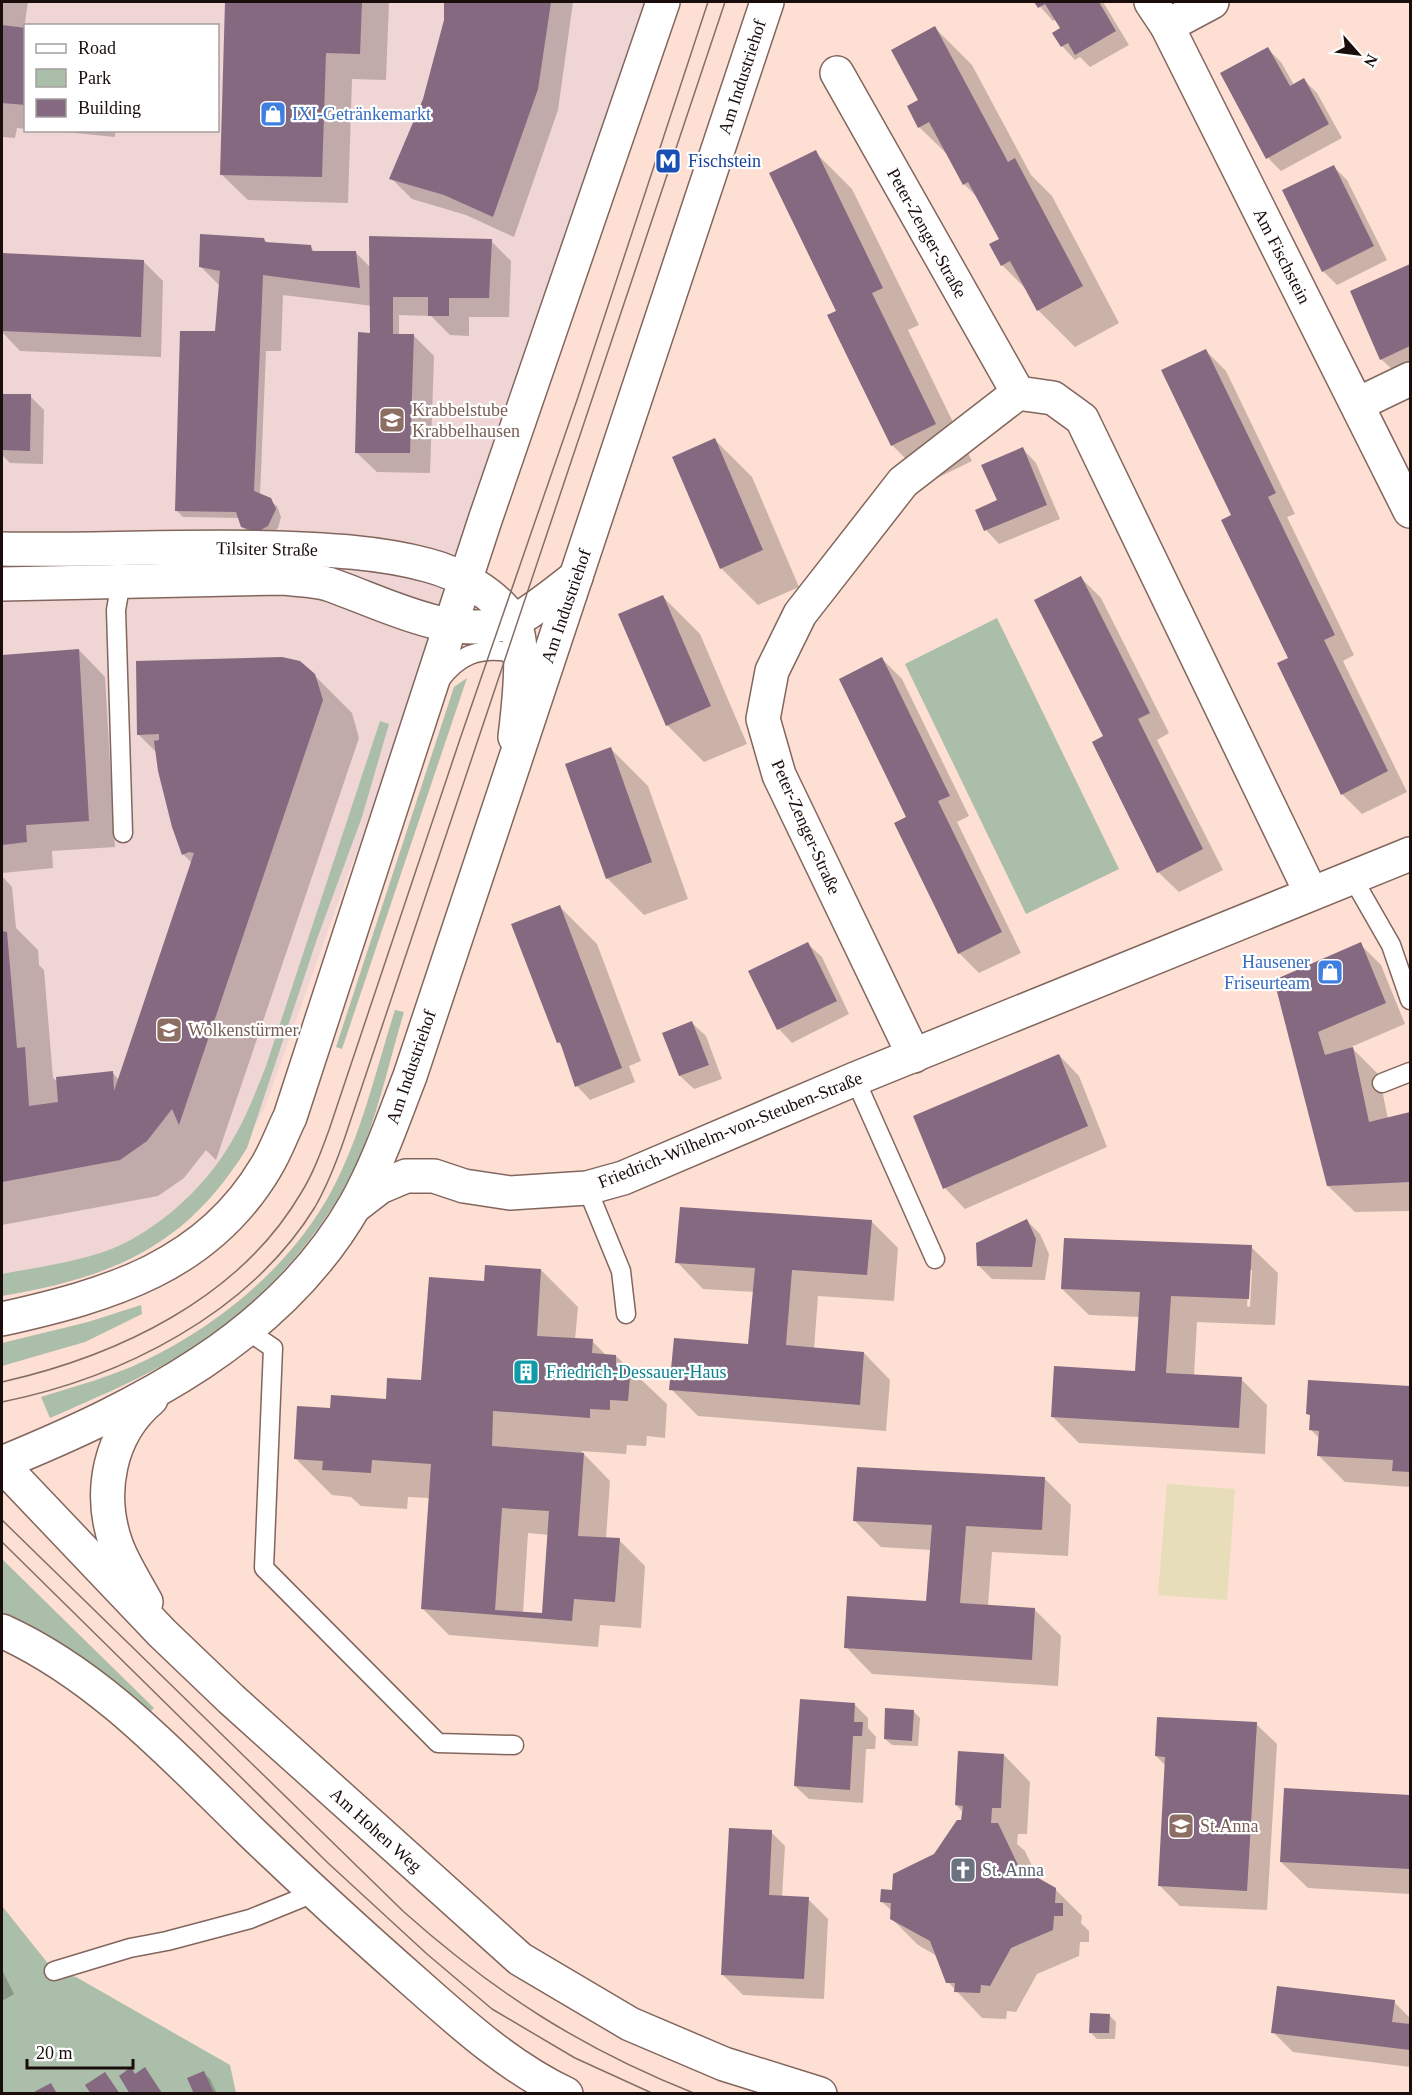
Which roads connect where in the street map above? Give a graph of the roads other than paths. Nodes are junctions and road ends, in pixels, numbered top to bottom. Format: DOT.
graph roads {
  1 [pos="663,2"];
  2 [pos="767,2"];
  3 [pos="1212,2"];
  4 [pos="1159,14"];
  5 [pos="837,73"];
  6 [pos="1410,379"];
  7 [pos="1018,393"];
  8 [pos="1358,404"];
  9 [pos="1410,511"];
  10 [pos="2,549"];
  11 [pos="576,577"];
  12 [pos="466,580"];
  13 [pos="121,581"];
  14 [pos="2,584"];
  15 [pos="514,621"];
  16 [pos="450,625"];
  17 [pos="522,672"];
  18 [pos="428,698"];
  19 [pos="512,769"];
  20 [pos="123,833"];
  21 [pos="1410,854"];
  22 [pos="1352,877"];
  23 [pos="1311,893"];
  24 [pos="1410,1000"];
  25 [pos="914,1056"];
  26 [pos="1410,1072"];
  27 [pos="855,1078"];
  28 [pos="1382,1083"];
  29 [pos="587,1188"];
  30 [pos="354,1207"];
  31 [pos="935,1259"];
  32 [pos="626,1314"];
  33 [pos="2,1319"];
  34 [pos="248,1331"];
  35 [pos="177,1377"];
  36 [pos="2,1464"];
  37 [pos="2,1630"];
  38 [pos="162,1633"];
  39 [pos="514,1745"];
  40 [pos="314,1893"];
  41 [pos="54,1971"];
  42 [pos="566,2094"];
  43 [pos="820,2094"];
  1 -- 12 [label="main road"];
  2 -- 11 [label="main road, Am Industriehof"];
  3 -- 4 [label="main road"];
  4 -- 8 [label="main road, Am Fischstein"];
  5 -- 7 [label="main road, Peter-Zenger-Straße"];
  6 -- 8 [label="main road"];
  7 -- 23 [label="main road"];
  7 -- 25 [label="main road, Peter-Zenger-Straße"];
  8 -- 9 [label="main road, Am Fischstein"];
  10 -- 12 [label="main road, Tilsiter Straße"];
  11 -- 15 [label="main road, Tilsiter Straße"];
  11 -- 19 [label="main road, Am Industriehof"];
  12 -- 15 [label="main road, Tilsiter Straße"];
  12 -- 16 [label="main road"];
  13 -- 14 [label="main road, Tilsiter Straße"];
  13 -- 16 [label="main road, Tilsiter Straße"];
  13 -- 20 [label="lane"];
  15 -- 16 [label="main road, Tilsiter Straße"];
  15 -- 17 [label="main road"];
  16 -- 18 [label="main road"];
  17 -- 18 [label="lane"];
  17 -- 19 [label="main road"];
  18 -- 33 [label="main road"];
  19 -- 30 [label="main road, Am Industriehof"];
  21 -- 22 [label="main road, Friedrich-Wilhelm-von-Steuben-Straße"];
  22 -- 23 [label="main road, Friedrich-Wilhelm-von-Steuben-Straße"];
  22 -- 24 [label="lane"];
  23 -- 25 [label="main road, Friedrich-Wilhelm-von-Steuben-Straße"];
  25 -- 27 [label="main road, Friedrich-Wilhelm-von-Steuben-Straße"];
  26 -- 28 [label="lane"];
  27 -- 29 [label="main road, Friedrich-Wilhelm-von-Steuben-Straße"];
  27 -- 31 [label="lane"];
  29 -- 30 [label="main road, Friedrich-Wilhelm-von-Steuben-Straße"];
  29 -- 32 [label="lane"];
  30 -- 34 [label="main road, Friedrich-Wilhelm-von-Steuben-Straße"];
  34 -- 35 [label="main road, Friedrich-Wilhelm-von-Steuben-Straße"];
  34 -- 39 [label="lane"];
  35 -- 36 [label="main road, Friedrich-Wilhelm-von-Steuben-Straße"];
  35 -- 38 [label="main road"];
  36 -- 38 [label="main road, Am Hohen Weg"];
  37 -- 40 [label="main road"];
  38 -- 43 [label="main road, Am Hohen Weg"];
  40 -- 41 [label="lane"];
  40 -- 42 [label="main road"];
}
